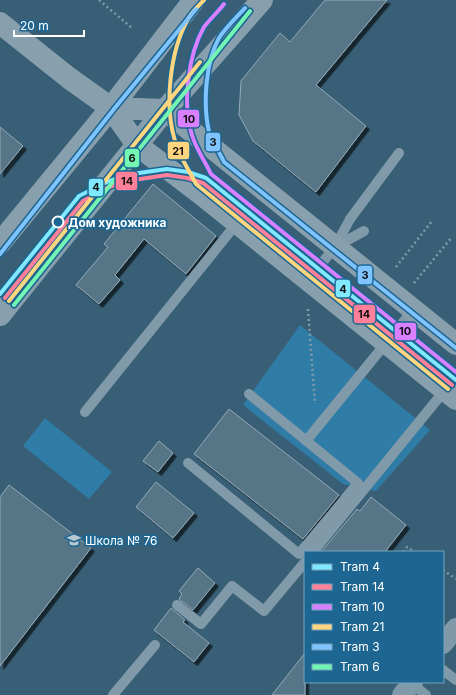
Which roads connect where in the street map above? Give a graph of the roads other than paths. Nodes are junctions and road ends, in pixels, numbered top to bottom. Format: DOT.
graph roads {
  1 [pos="194,0"];
  2 [pos="262,0"];
  3 [pos="0,23"];
  4 [pos="111,108"];
  5 [pos="165,110"];
  6 [pos="137,145"];
  7 [pos="399,153"];
  8 [pos="237,223"];
  9 [pos="364,231"];
  10 [pos="0,243"];
  11 [pos="335,247"];
  12 [pos="308,280"];
  13 [pos="414,310"];
  14 [pos="0,315"];
  15 [pos="386,343"];
  16 [pos="456,344"];
  17 [pos="250,394"];
  18 [pos="451,394"];
  19 [pos="85,412"];
  20 [pos="306,441"];
  21 [pos="188,463"];
  22 [pos="314,551"];
  23 [pos="304,563"];
  24 [pos="177,605"];
  25 [pos="456,628"];
  26 [pos="444,643"];
  27 [pos="155,645"];
  28 [pos="444,671"];
  29 [pos="456,680"];
  30 [pos="113,695"];
  1 -- 4 [label="main road"];
  2 -- 5 [label="main road"];
  3 -- 4 [label="main road"];
  4 -- 5 [label="main road"];
  4 -- 6 [label="main road"];
  4 -- 10 [label="main road"];
  5 -- 6 [label="main road"];
  5 -- 11 [label="main road"];
  6 -- 8 [label="main road"];
  6 -- 14 [label="main road"];
  7 -- 11 [label="lane"];
  8 -- 12 [label="main road"];
  8 -- 19 [label="lane"];
  9 -- 11 [label="lane"];
  11 -- 12 [label="lane"];
  11 -- 13 [label="main road"];
  12 -- 15 [label="main road"];
  13 -- 15 [label="lane"];
  13 -- 16 [label="main road"];
  15 -- 18 [label="main road"];
  15 -- 20 [label="lane"];
  17 -- 20 [label="lane"];
  18 -- 22 [label="lane"];
  20 -- 21 [label="lane"];
  23 -- 24 [label="lane"];
  25 -- 26 [label="street"];
  27 -- 30 [label="lane"];
  28 -- 29 [label="lane"];
}
